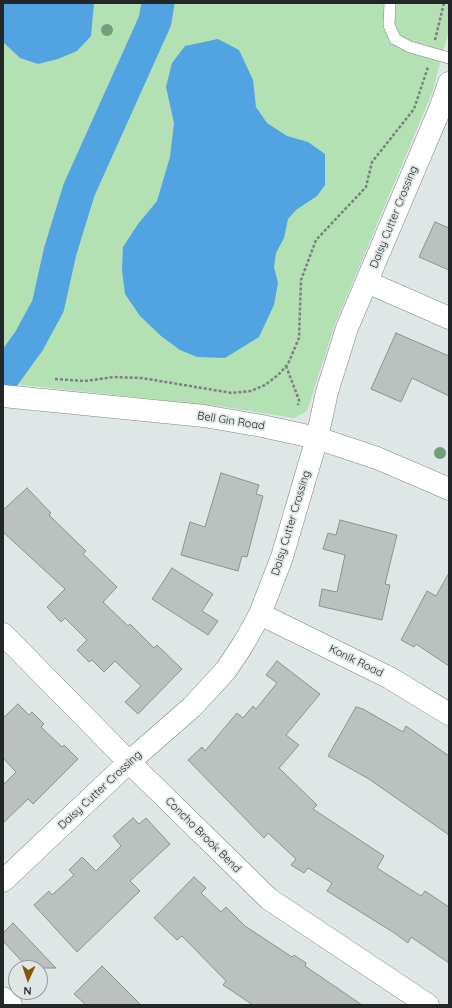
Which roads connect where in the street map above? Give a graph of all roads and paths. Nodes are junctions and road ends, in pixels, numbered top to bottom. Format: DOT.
graph roads {
  1 [pos="390,3"];
  2 [pos="444,3"];
  3 [pos="434,43"];
  4 [pos="449,58"];
  5 [pos="428,66"];
  6 [pos="449,83"];
  7 [pos="367,282"];
  8 [pos="449,318"];
  9 [pos="286,366"];
  10 [pos="48,379"];
  11 [pos="3,396"];
  12 [pos="298,405"];
  13 [pos="317,438"];
  14 [pos="449,490"];
  15 [pos="260,614"];
  16 [pos="3,634"];
  17 [pos="449,714"];
  18 [pos="129,762"];
  19 [pos="3,881"];
  20 [pos="3,998"];
  21 [pos="10,1005"];
  22 [pos="428,1005"];
  1 -- 4 [label="lane"];
  2 -- 3 [label="path"];
  5 -- 9 [label="path"];
  6 -- 7 [label="street, Daisy Cutter Crossing"];
  7 -- 8 [label="street"];
  7 -- 13 [label="street, Daisy Cutter Crossing"];
  9 -- 10 [label="path"];
  9 -- 12 [label="path"];
  11 -- 13 [label="street, Bell Gin Road"];
  13 -- 14 [label="street, Bell Gin Road"];
  13 -- 15 [label="street, Daisy Cutter Crossing"];
  15 -- 17 [label="street, Konik Road"];
  15 -- 18 [label="street, Daisy Cutter Crossing"];
  16 -- 18 [label="street, Concho Brook Bend"];
  18 -- 19 [label="street, Daisy Cutter Crossing"];
  18 -- 22 [label="street, Concho Brook Bend"];
  20 -- 21 [label="street"];
}
